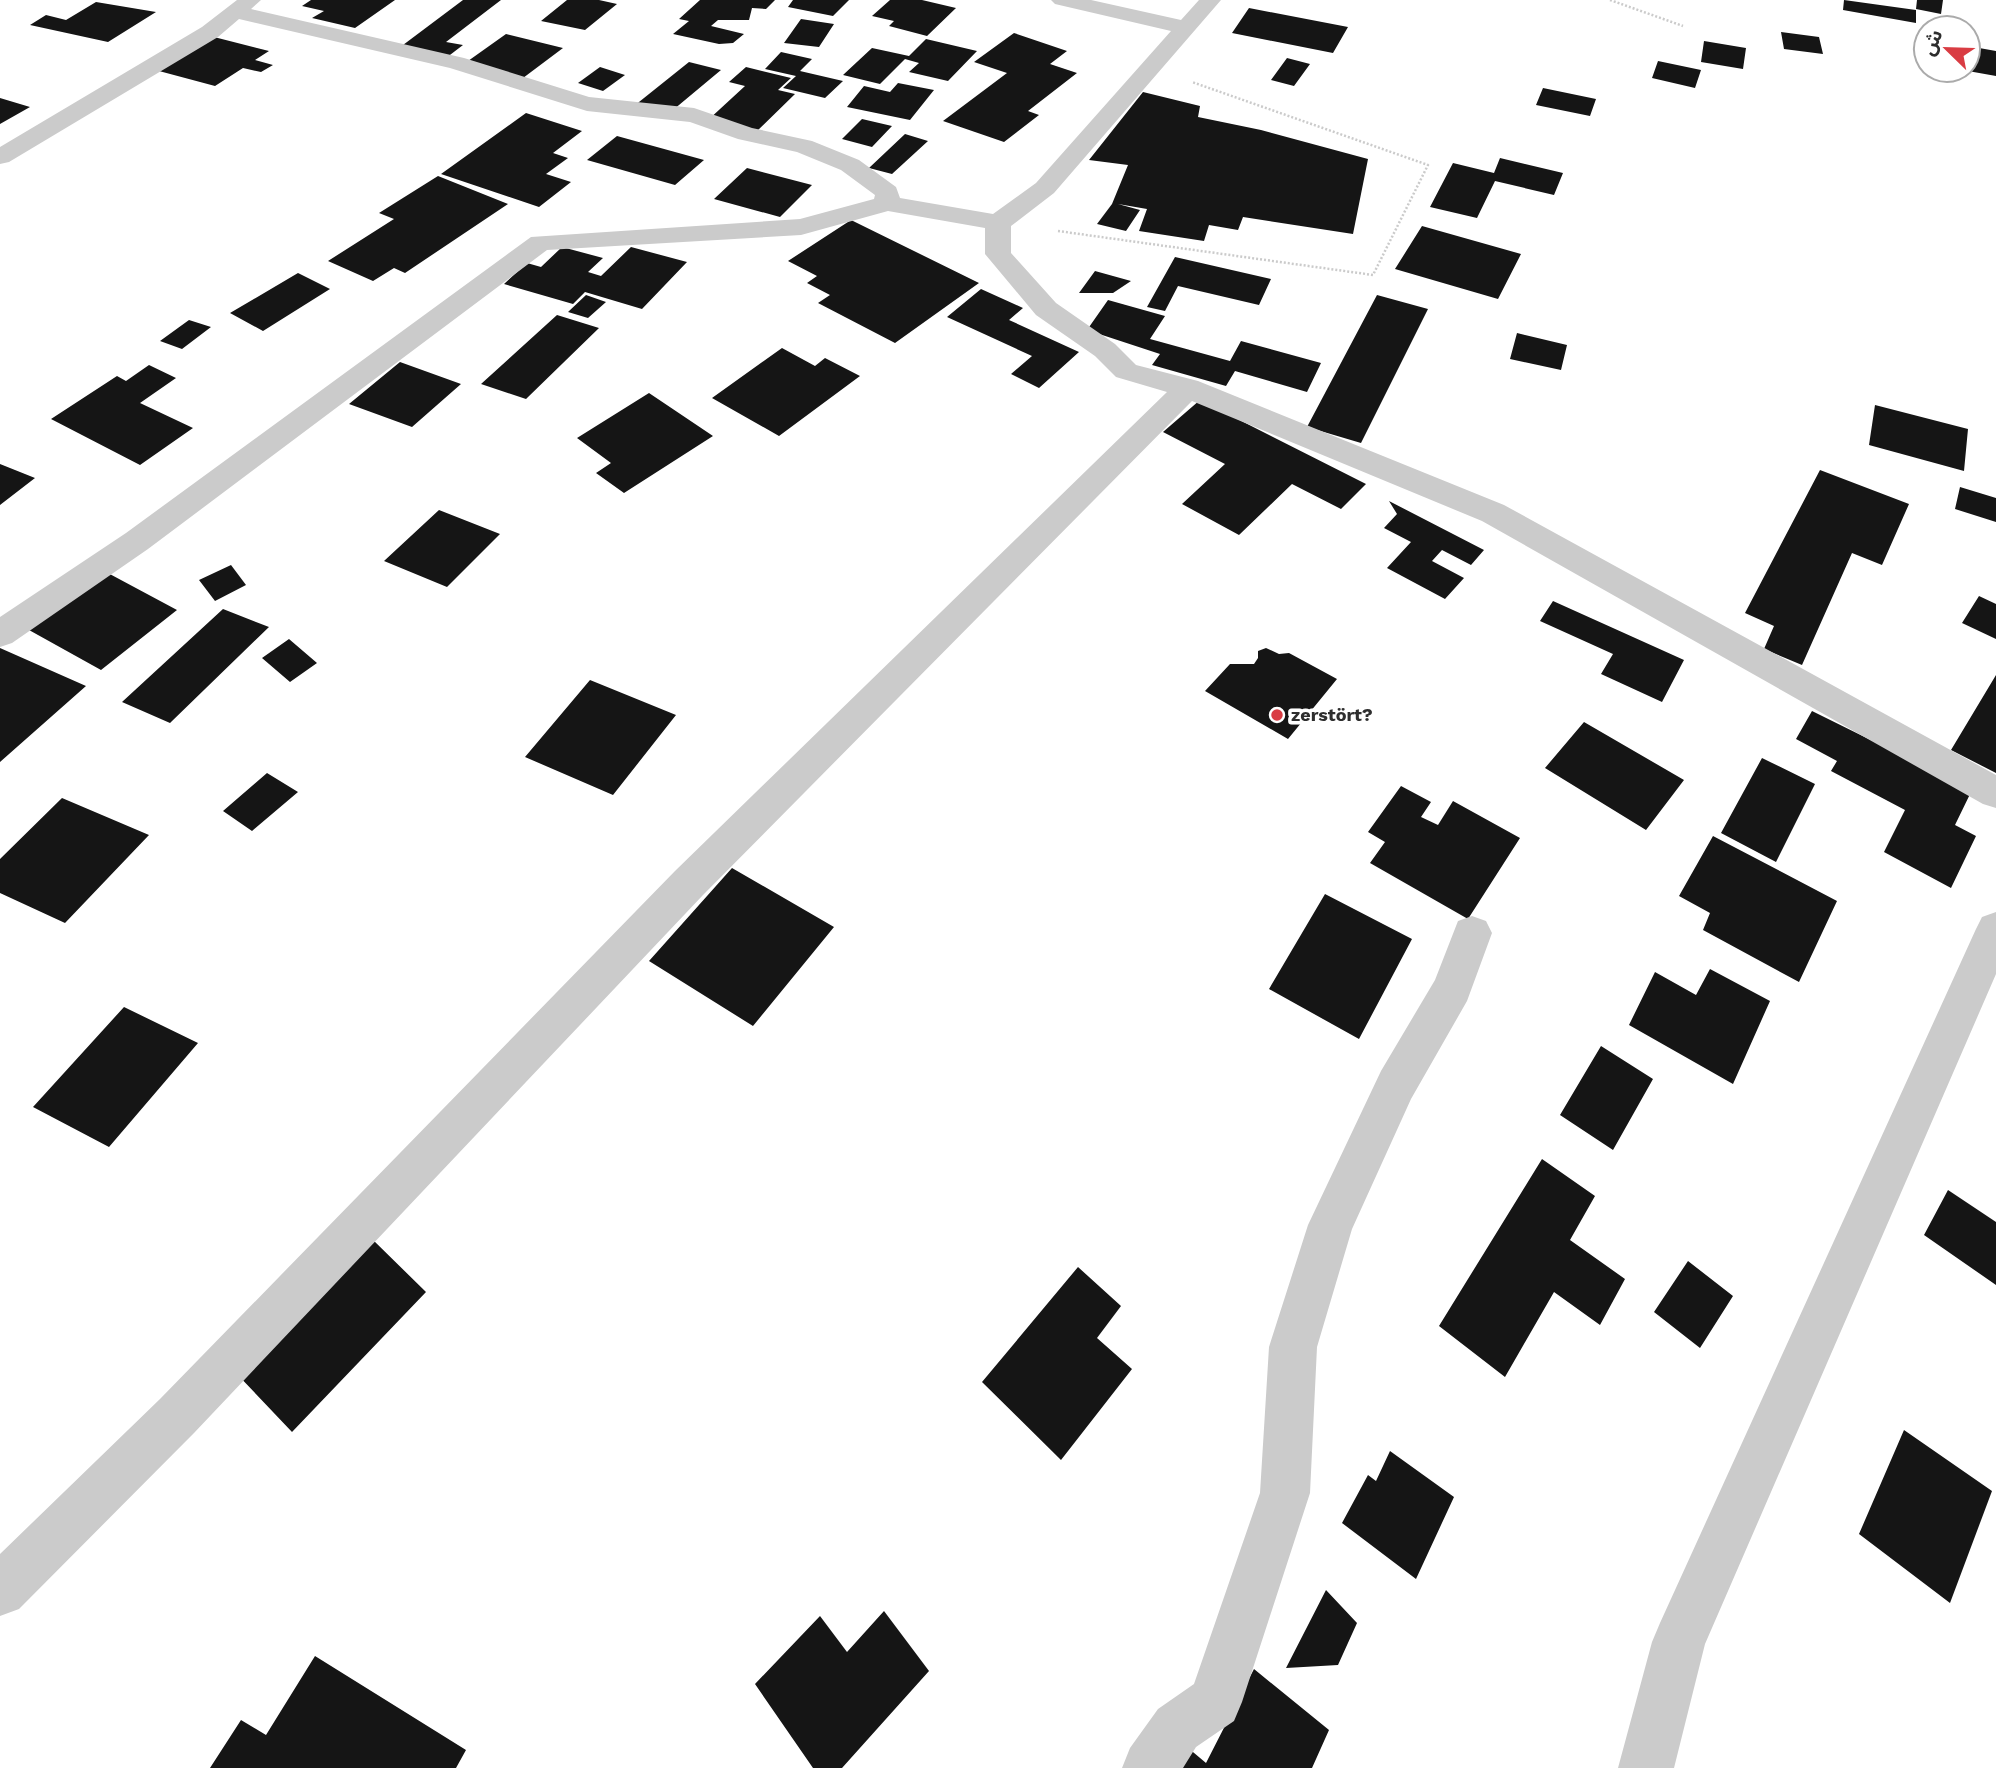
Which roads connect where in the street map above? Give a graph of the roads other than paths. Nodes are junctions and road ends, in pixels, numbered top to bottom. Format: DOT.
graph roads {
  1 [pos="1062,0"];
  2 [pos="1210,0"];
  3 [pos="242,6"];
  4 [pos="1185,27"];
  5 [pos="0,157"];
  6 [pos="887,203"];
  7 [pos="998,223"];
  8 [pos="1188,388"];
  9 [pos="0,634"];
  10 [pos="1996,793"];
  11 [pos="1996,929"];
  12 [pos="1472,933"];
  13 [pos="0,1590"];
  14 [pos="1150,1768"];
  15 [pos="1646,1768"];
  1 -- 4 [label="street"];
  2 -- 4 [label="street"];
  3 -- 5 [label="street"];
  3 -- 6 [label="street"];
  4 -- 7 [label="street"];
  6 -- 7 [label="street"];
  6 -- 9 [label="street"];
  7 -- 8 [label="street"];
  8 -- 10 [label="street"];
  8 -- 13 [label="street"];
  11 -- 15 [label="street"];
  12 -- 14 [label="street"];
}
